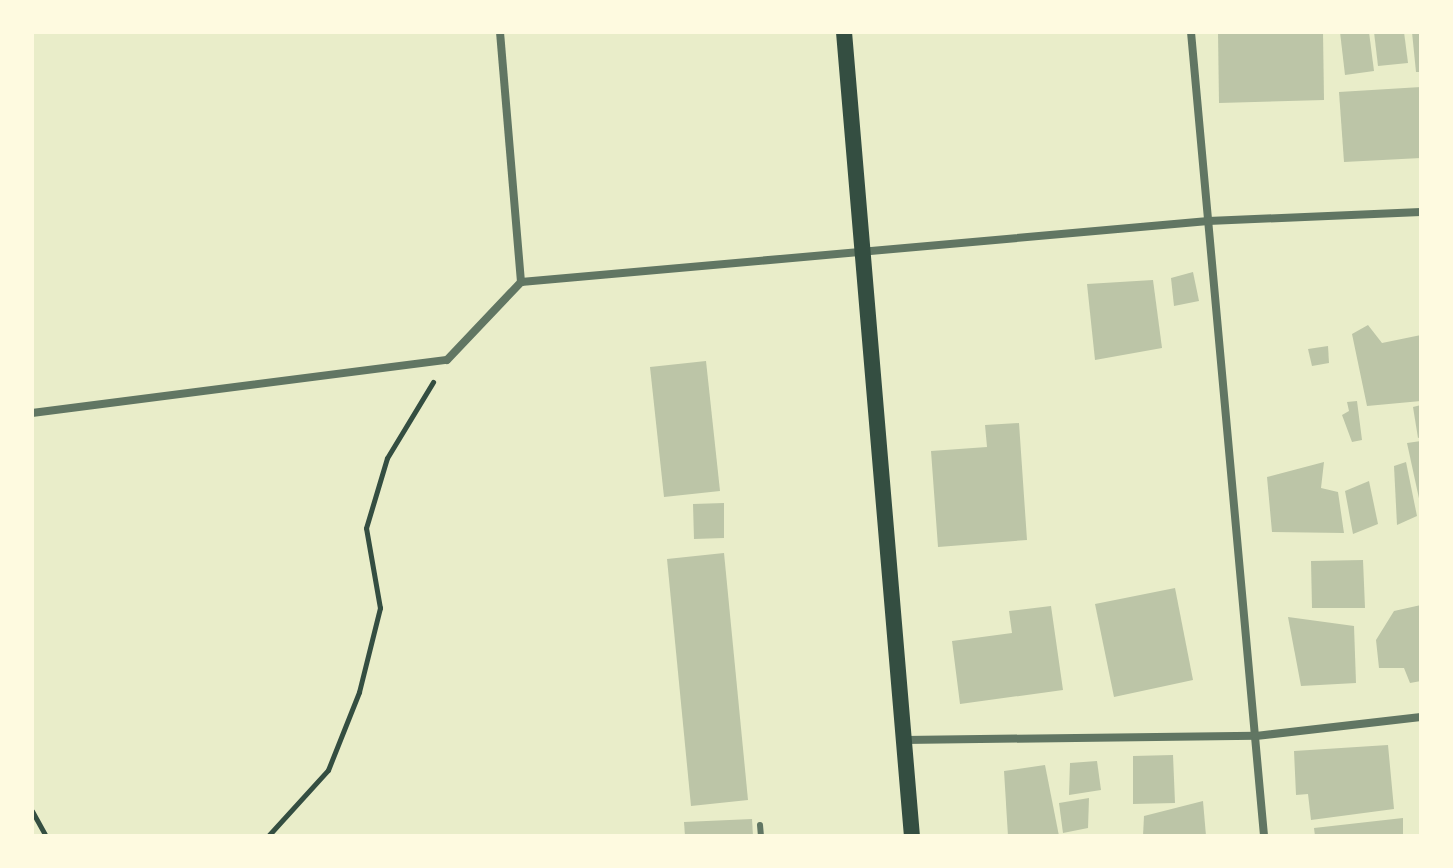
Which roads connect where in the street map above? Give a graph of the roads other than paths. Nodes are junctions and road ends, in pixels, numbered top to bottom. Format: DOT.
graph roads {
  1 [pos="500,32"];
  2 [pos="844,32"];
  3 [pos="1191,32"];
  4 [pos="1421,212"];
  5 [pos="1208,221"];
  6 [pos="866,251"];
  7 [pos="521,282"];
  8 [pos="32,413"];
  9 [pos="1421,717"];
  10 [pos="1256,736"];
  11 [pos="904,740"];
  12 [pos="760,825"];
  13 [pos="761,836"];
  14 [pos="912,836"];
  15 [pos="1264,836"];
  1 -- 7 [label="street"];
  2 -- 6 [label="main road"];
  3 -- 5 [label="street"];
  4 -- 5 [label="street"];
  5 -- 6 [label="street"];
  5 -- 10 [label="street"];
  6 -- 7 [label="street"];
  6 -- 11 [label="main road"];
  7 -- 8 [label="street"];
  9 -- 10 [label="street"];
  10 -- 11 [label="street"];
  10 -- 15 [label="street"];
  11 -- 14 [label="main road"];
  12 -- 13 [label="lane"];
}
